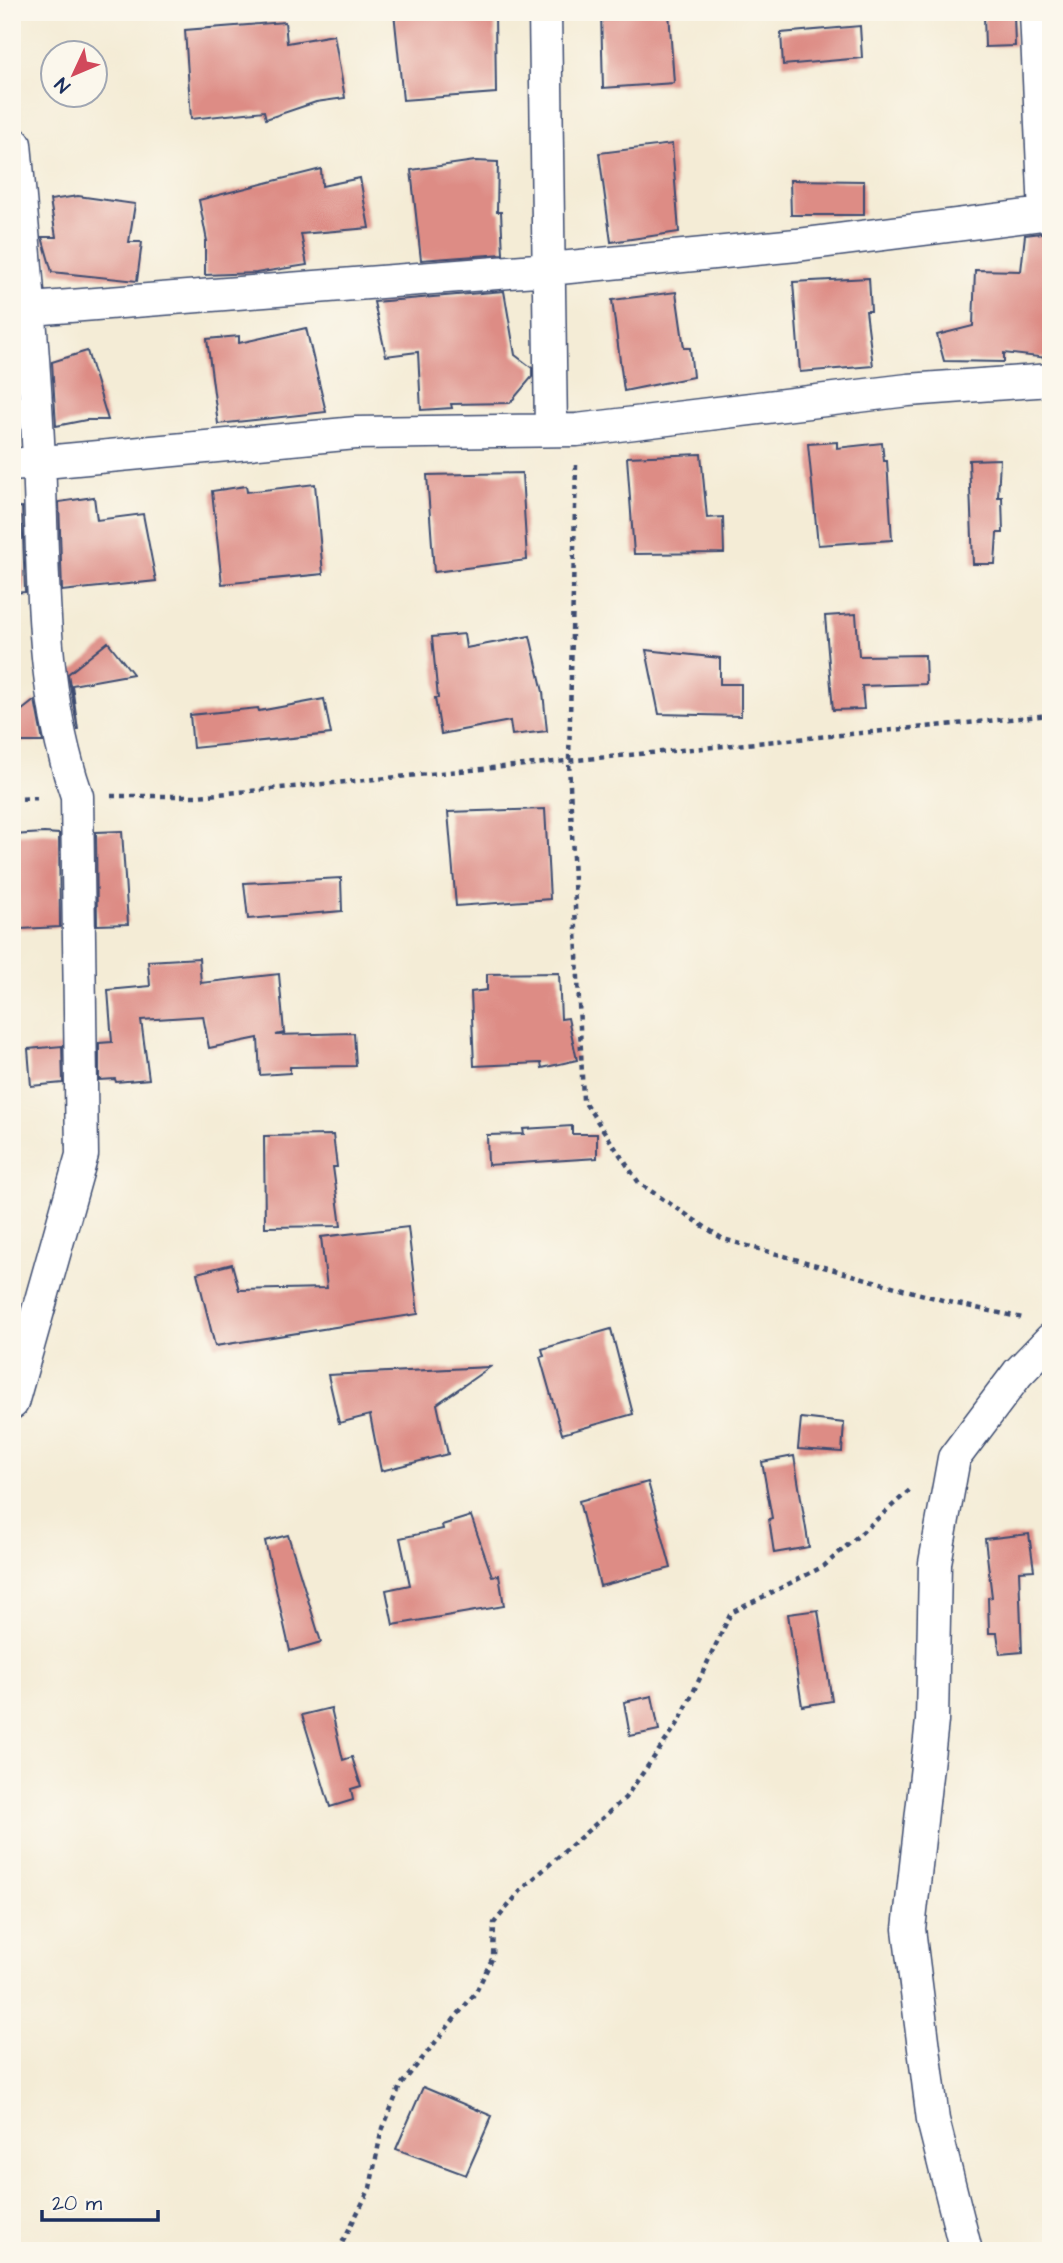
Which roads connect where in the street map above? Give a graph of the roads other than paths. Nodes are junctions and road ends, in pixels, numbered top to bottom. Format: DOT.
graph roads {
  1 [pos="545,12"];
  2 [pos="1036,12"];
  3 [pos="15,144"];
  4 [pos="1048,214"];
  5 [pos="549,269"];
  6 [pos="31,309"];
  7 [pos="1051,380"];
  8 [pos="564,430"];
  9 [pos="26,465"];
  10 [pos="1051,1339"];
  11 [pos="12,1403"];
  12 [pos="966,2251"];
  1 -- 5 [label="street"];
  2 -- 4 [label="street"];
  3 -- 6 [label="street"];
  4 -- 5 [label="street"];
  5 -- 6 [label="street"];
  5 -- 8 [label="street"];
  6 -- 9 [label="street"];
  7 -- 8 [label="street"];
  8 -- 9 [label="street"];
  9 -- 11 [label="street"];
  10 -- 12 [label="street"];
}
